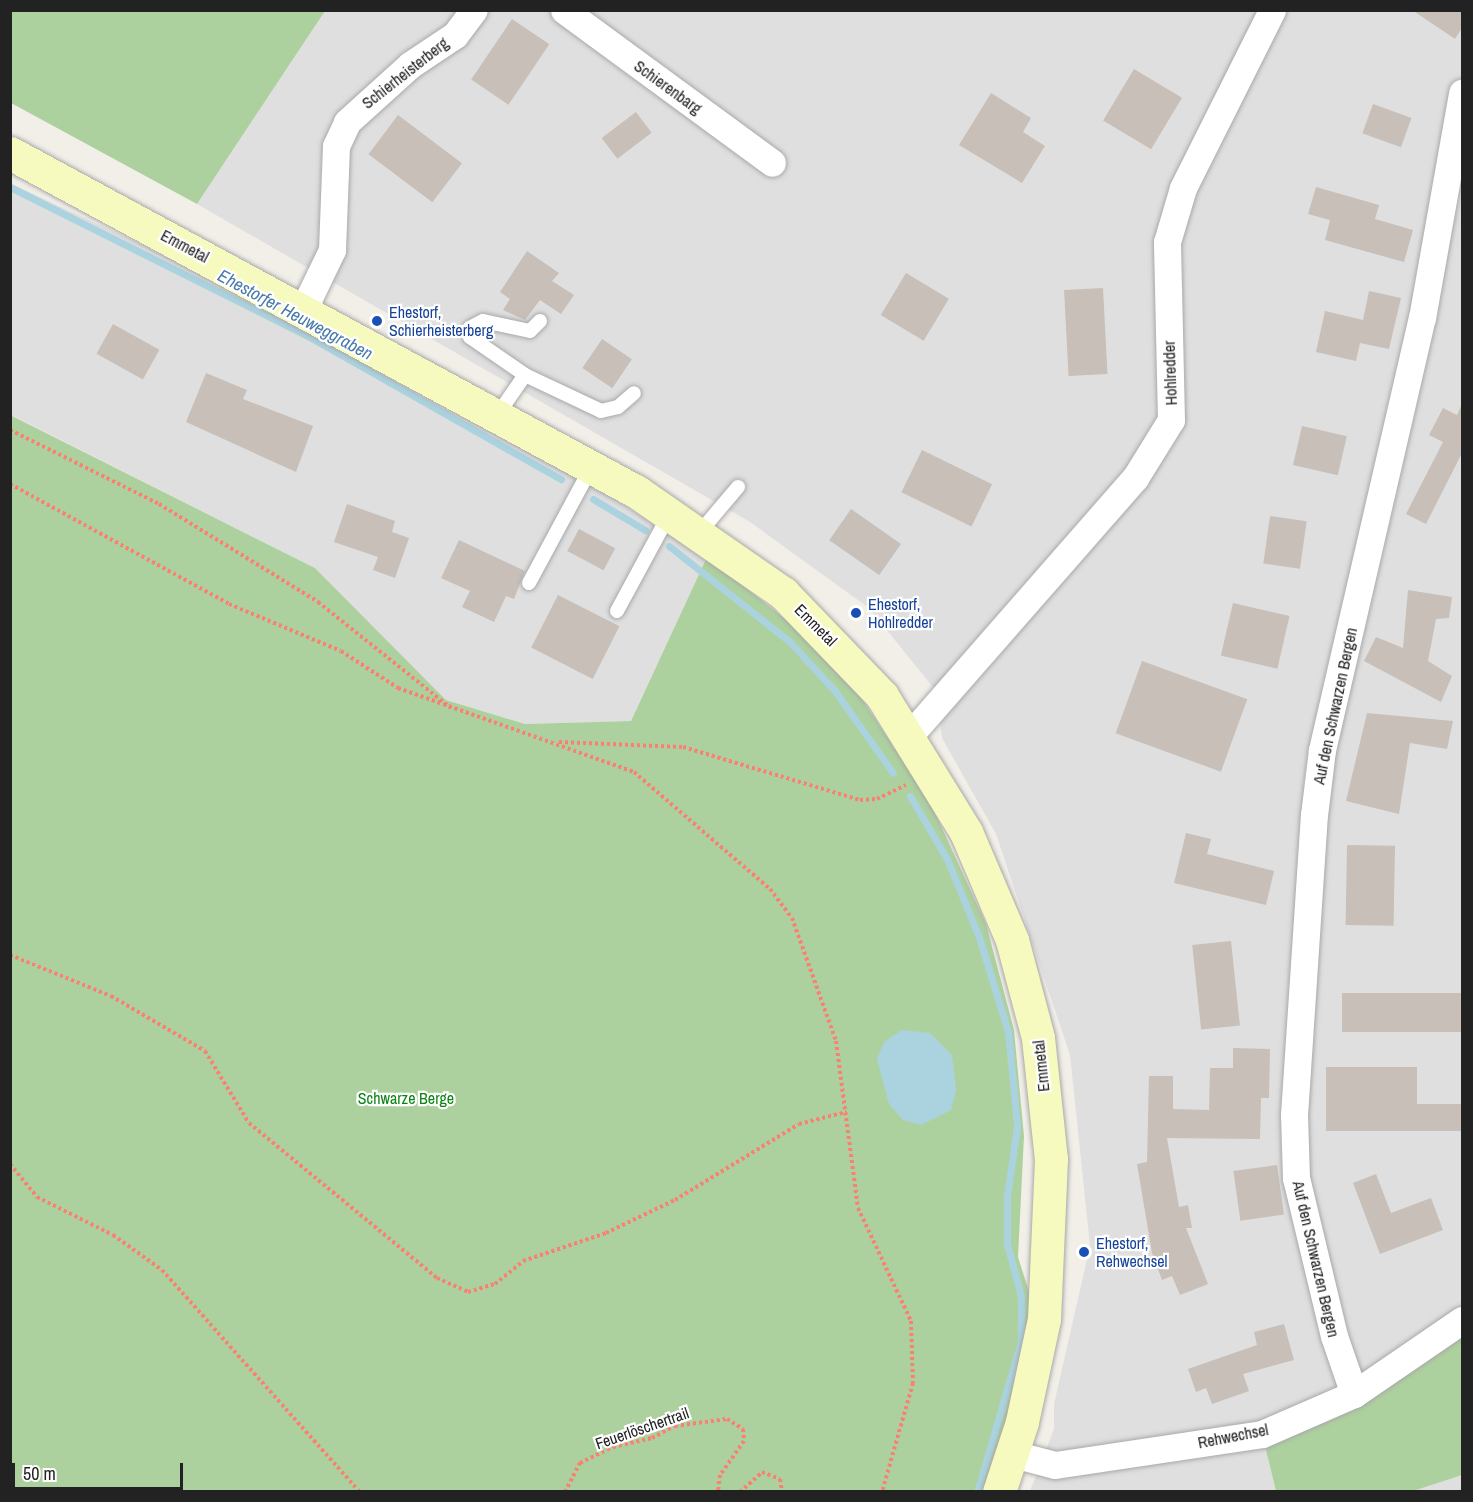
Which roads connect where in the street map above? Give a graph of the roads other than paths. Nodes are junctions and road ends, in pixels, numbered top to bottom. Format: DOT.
graph roads {
  1 [pos="474,10"];
  2 [pos="564,10"];
  3 [pos="1272,10"];
  4 [pos="1462,93"];
  5 [pos="10,153"];
  6 [pos="772,163"];
  7 [pos="303,310"];
  8 [pos="540,321"];
  9 [pos="525,375"];
  10 [pos="634,393"];
  11 [pos="498,414"];
  12 [pos="592,466"];
  13 [pos="738,487"];
  14 [pos="670,513"];
  15 [pos="700,532"];
  16 [pos="529,583"];
  17 [pos="618,611"];
  18 [pos="909,736"];
  19 [pos="1462,1320"];
  20 [pos="1354,1394"];
  21 [pos="1013,1454"];
  22 [pos="999,1491"];
  1 -- 7 [label="street, Schierheisterberg"];
  2 -- 6 [label="street, Schierenbarg"];
  3 -- 18 [label="street, Hohlredder"];
  4 -- 20 [label="street, Auf den Schwarzen Bergen"];
  5 -- 7 [label="main road, Emmetal"];
  7 -- 11 [label="main road, Emmetal"];
  8 -- 9 [label="lane"];
  9 -- 10 [label="lane"];
  9 -- 11 [label="lane"];
  11 -- 12 [label="main road, Emmetal"];
  12 -- 14 [label="main road, Emmetal"];
  12 -- 16 [label="lane"];
  13 -- 15 [label="lane"];
  14 -- 15 [label="main road, Emmetal"];
  14 -- 17 [label="lane"];
  15 -- 18 [label="main road, Emmetal"];
  18 -- 21 [label="main road, Emmetal"];
  19 -- 20 [label="street, Rehwechsel"];
  20 -- 21 [label="street, Rehwechsel"];
  21 -- 22 [label="main road, Emmetal"];
}
